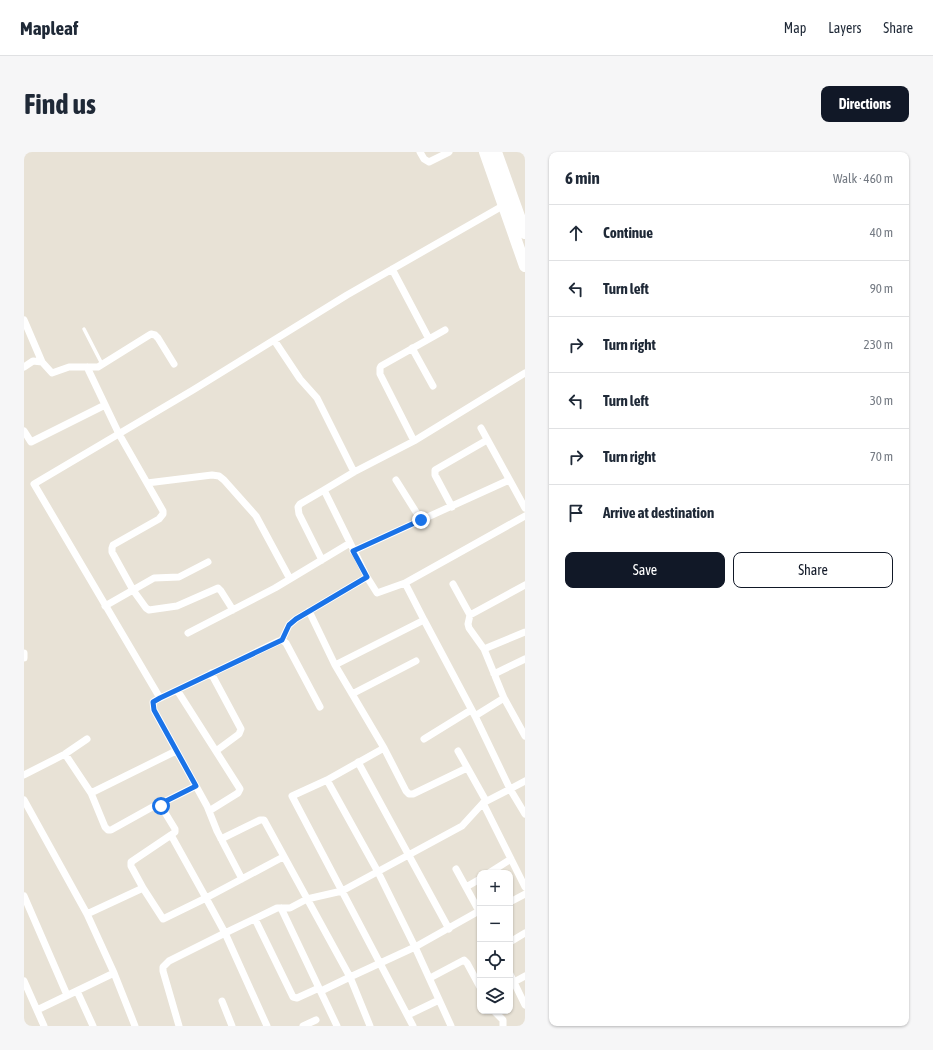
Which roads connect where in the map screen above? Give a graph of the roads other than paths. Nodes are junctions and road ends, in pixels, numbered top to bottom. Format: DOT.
graph roads {
  1 [pos="420,152"];
  2 [pos="449,152"];
  3 [pos="485,152"];
  4 [pos="496,152"];
  5 [pos="508,203"];
  6 [pos="525,233"];
  7 [pos="525,266"];
  8 [pos="392,269"];
  9 [pos="24,320"];
  10 [pos="84,329"];
  11 [pos="445,330"];
  12 [pos="429,339"];
  13 [pos="274,340"];
  14 [pos="412,348"];
  15 [pos="42,362"];
  16 [pos="102,364"];
  17 [pos="174,364"];
  18 [pos="24,367"];
  19 [pos="86,367"];
  20 [pos="525,373"];
  21 [pos="433,386"];
  22 [pos="104,405"];
  23 [pos="481,428"];
  24 [pos="24,431"];
  25 [pos="119,434"];
  26 [pos="488,440"];
  27 [pos="414,441"];
  28 [pos="354,472"];
  29 [pos="396,480"];
  30 [pos="510,480"];
  31 [pos="147,483"];
  32 [pos="324,490"];
  33 [pos="452,507"];
  34 [pos="525,508"];
  35 [pos="525,516"];
  36 [pos="421,520"];
  37 [pos="350,543"];
  38 [pos="353,551"];
  39 [pos="322,560"];
  40 [pos="208,562"];
  41 [pos="367,577"];
  42 [pos="290,579"];
  43 [pos="405,583"];
  44 [pos="453,584"];
  45 [pos="525,585"];
  46 [pos="133,590"];
  47 [pos="106,606"];
  48 [pos="233,610"];
  49 [pos="309,611"];
  50 [pos="470,615"];
  51 [pos="424,620"];
  52 [pos="188,632"];
  53 [pos="525,632"];
  54 [pos="282,640"];
  55 [pos="484,649"];
  56 [pos="24,653"];
  57 [pos="24,658"];
  58 [pos="525,659"];
  59 [pos="416,661"];
  60 [pos="336,665"];
  61 [pos="211,673"];
  62 [pos="494,674"];
  63 [pos="177,690"];
  64 [pos="352,694"];
  65 [pos="160,698"];
  66 [pos="504,698"];
  67 [pos="320,707"];
  68 [pos="473,713"];
  69 [pos="525,736"];
  70 [pos="87,739"];
  71 [pos="424,739"];
  72 [pos="384,748"];
  73 [pos="176,751"];
  74 [pos="216,751"];
  75 [pos="458,751"];
  76 [pos="65,754"];
  77 [pos="358,762"];
  78 [pos="467,768"];
  79 [pos="24,775"];
  80 [pos="328,780"];
  81 [pos="525,781"];
  82 [pos="196,786"];
  83 [pos="510,789"];
  84 [pos="91,793"];
  85 [pos="24,800"];
  86 [pos="484,802"];
  87 [pos="158,805"];
  88 [pos="209,811"];
  89 [pos="525,814"];
  90 [pos="172,835"];
  91 [pos="221,839"];
  92 [pos="408,856"];
  93 [pos="283,857"];
  94 [pos="511,859"];
  95 [pos="456,869"];
  96 [pos="494,870"];
  97 [pos="378,872"];
  98 [pos="242,879"];
  99 [pos="477,881"];
  100 [pos="466,887"];
  101 [pos="525,887"];
  102 [pos="143,888"];
  103 [pos="342,891"];
  104 [pos="525,894"];
  105 [pos="24,896"];
  106 [pos="206,898"];
  107 [pos="307,899"];
  108 [pos="513,900"];
  109 [pos="281,908"];
  110 [pos="477,909"];
  111 [pos="87,914"];
  112 [pos="477,914"];
  113 [pos="255,919"];
  114 [pos="449,929"];
  115 [pos="225,933"];
  116 [pos="525,933"];
  117 [pos="513,940"];
  118 [pos="415,947"];
  119 [pos="381,964"];
  120 [pos="114,973"];
  121 [pos="525,976"];
  122 [pos="350,977"];
  123 [pos="430,978"];
  124 [pos="512,978"];
  125 [pos="24,981"];
  126 [pos="477,981"];
  127 [pos="514,982"];
  128 [pos="320,990"];
  129 [pos="77,991"];
  130 [pos="67,996"];
  131 [pos="439,1000"];
  132 [pos="222,1001"];
  133 [pos="525,1005"];
  134 [pos="37,1010"];
  135 [pos="497,1014"];
  136 [pos="408,1016"];
  137 [pos="316,1020"];
  138 [pos="44,1026"];
  139 [pos="93,1026"];
  140 [pos="135,1026"];
  141 [pos="179,1026"];
  142 [pos="232,1026"];
  143 [pos="267,1026"];
  144 [pos="303,1026"];
  145 [pos="337,1026"];
  146 [pos="370,1026"];
  147 [pos="413,1026"];
  148 [pos="451,1026"];
  149 [pos="504,1026"];
  1 -- 2 [label="street"];
  3 -- 5 [label="highway"];
  4 -- 5 [label="highway"];
  5 -- 6 [label="highway"];
  5 -- 7 [label="highway"];
  5 -- 8 [label="street"];
  8 -- 12 [label="street"];
  8 -- 13 [label="street"];
  9 -- 15 [label="street"];
  10 -- 16 [label="lane"];
  11 -- 12 [label="street"];
  12 -- 14 [label="street"];
  13 -- 25 [label="street"];
  13 -- 28 [label="street"];
  14 -- 21 [label="street"];
  14 -- 27 [label="street"];
  15 -- 18 [label="street"];
  15 -- 19 [label="street"];
  16 -- 17 [label="street"];
  16 -- 19 [label="street"];
  19 -- 22 [label="street"];
  20 -- 27 [label="street"];
  22 -- 24 [label="street"];
  22 -- 25 [label="street"];
  23 -- 26 [label="street"];
  25 -- 31 [label="street"];
  25 -- 47 [label="street"];
  26 -- 30 [label="street"];
  26 -- 33 [label="street"];
  27 -- 28 [label="street"];
  28 -- 32 [label="street"];
  29 -- 36 [label="street"];
  30 -- 33 [label="street"];
  30 -- 34 [label="street"];
  31 -- 42 [label="street"];
  31 -- 46 [label="street"];
  32 -- 37 [label="street"];
  32 -- 39 [label="street"];
  33 -- 36 [label="street"];
  35 -- 43 [label="street"];
  36 -- 38 [label="street"];
  37 -- 38 [label="street"];
  37 -- 39 [label="street"];
  38 -- 41 [label="street"];
  39 -- 42 [label="street"];
  40 -- 46 [label="street"];
  41 -- 43 [label="street"];
  41 -- 49 [label="street"];
  42 -- 48 [label="street"];
  43 -- 51 [label="street"];
  44 -- 50 [label="street"];
  45 -- 50 [label="street"];
  46 -- 47 [label="street"];
  46 -- 48 [label="street"];
  47 -- 65 [label="street"];
  48 -- 52 [label="street"];
  49 -- 54 [label="street"];
  49 -- 60 [label="street"];
  50 -- 55 [label="street"];
  51 -- 60 [label="street"];
  51 -- 68 [label="street"];
  53 -- 55 [label="street"];
  54 -- 61 [label="street"];
  54 -- 67 [label="street"];
  55 -- 62 [label="street"];
  56 -- 57 [label="street"];
  58 -- 62 [label="street"];
  59 -- 64 [label="street"];
  60 -- 64 [label="street"];
  61 -- 63 [label="street"];
  61 -- 74 [label="street"];
  62 -- 66 [label="street"];
  63 -- 65 [label="street"];
  63 -- 74 [label="street"];
  64 -- 72 [label="street"];
  65 -- 73 [label="street"];
  66 -- 68 [label="street"];
  66 -- 69 [label="street"];
  68 -- 71 [label="street"];
  68 -- 83 [label="street"];
  70 -- 76 [label="street"];
  72 -- 77 [label="street"];
  72 -- 78 [label="street"];
  73 -- 82 [label="street"];
  73 -- 84 [label="street"];
  74 -- 88 [label="street"];
  75 -- 78 [label="street"];
  76 -- 79 [label="street"];
  76 -- 84 [label="street"];
  77 -- 80 [label="street"];
  77 -- 92 [label="street"];
  78 -- 86 [label="street"];
  80 -- 97 [label="street"];
  80 -- 103 [label="street"];
  81 -- 83 [label="street"];
  82 -- 87 [label="street"];
  82 -- 88 [label="street"];
  83 -- 86 [label="street"];
  83 -- 89 [label="street"];
  84 -- 87 [label="street"];
  85 -- 111 [label="street"];
  86 -- 92 [label="street"];
  86 -- 94 [label="street"];
  87 -- 90 [label="street"];
  88 -- 91 [label="street"];
  90 -- 102 [label="street"];
  90 -- 106 [label="street"];
  91 -- 93 [label="street"];
  91 -- 98 [label="street"];
  92 -- 97 [label="street"];
  92 -- 114 [label="street"];
  93 -- 98 [label="street"];
  93 -- 107 [label="street"];
  94 -- 96 [label="street"];
  94 -- 101 [label="street"];
  95 -- 100 [label="street"];
  97 -- 103 [label="street"];
  97 -- 118 [label="street"];
  98 -- 106 [label="street"];
  99 -- 100 [label="street"];
  100 -- 110 [label="street"];
  102 -- 106 [label="street"];
  102 -- 111 [label="street"];
  103 -- 107 [label="street"];
  103 -- 119 [label="street"];
  104 -- 108 [label="street"];
  105 -- 130 [label="street"];
  106 -- 115 [label="street"];
  107 -- 109 [label="street"];
  107 -- 122 [label="street"];
  109 -- 113 [label="street"];
  109 -- 128 [label="street"];
  111 -- 120 [label="street"];
  112 -- 114 [label="street"];
  113 -- 115 [label="street"];
  113 -- 128 [label="street"];
  114 -- 118 [label="street"];
  115 -- 141 [label="street"];
  115 -- 143 [label="street"];
  116 -- 117 [label="street"];
  118 -- 119 [label="street"];
  118 -- 123 [label="street"];
  119 -- 122 [label="street"];
  119 -- 136 [label="street"];
  120 -- 129 [label="street"];
  120 -- 140 [label="street"];
  121 -- 127 [label="street"];
  122 -- 128 [label="street"];
  122 -- 146 [label="street"];
  123 -- 126 [label="street"];
  123 -- 131 [label="street"];
  124 -- 127 [label="street"];
  125 -- 134 [label="street"];
  127 -- 133 [label="street"];
  128 -- 145 [label="street"];
  129 -- 130 [label="street"];
  129 -- 139 [label="street"];
  130 -- 134 [label="street"];
  131 -- 136 [label="street"];
  131 -- 148 [label="street"];
  132 -- 142 [label="street"];
  134 -- 138 [label="street"];
  135 -- 149 [label="street"];
  136 -- 147 [label="street"];
  137 -- 144 [label="street"];
}
